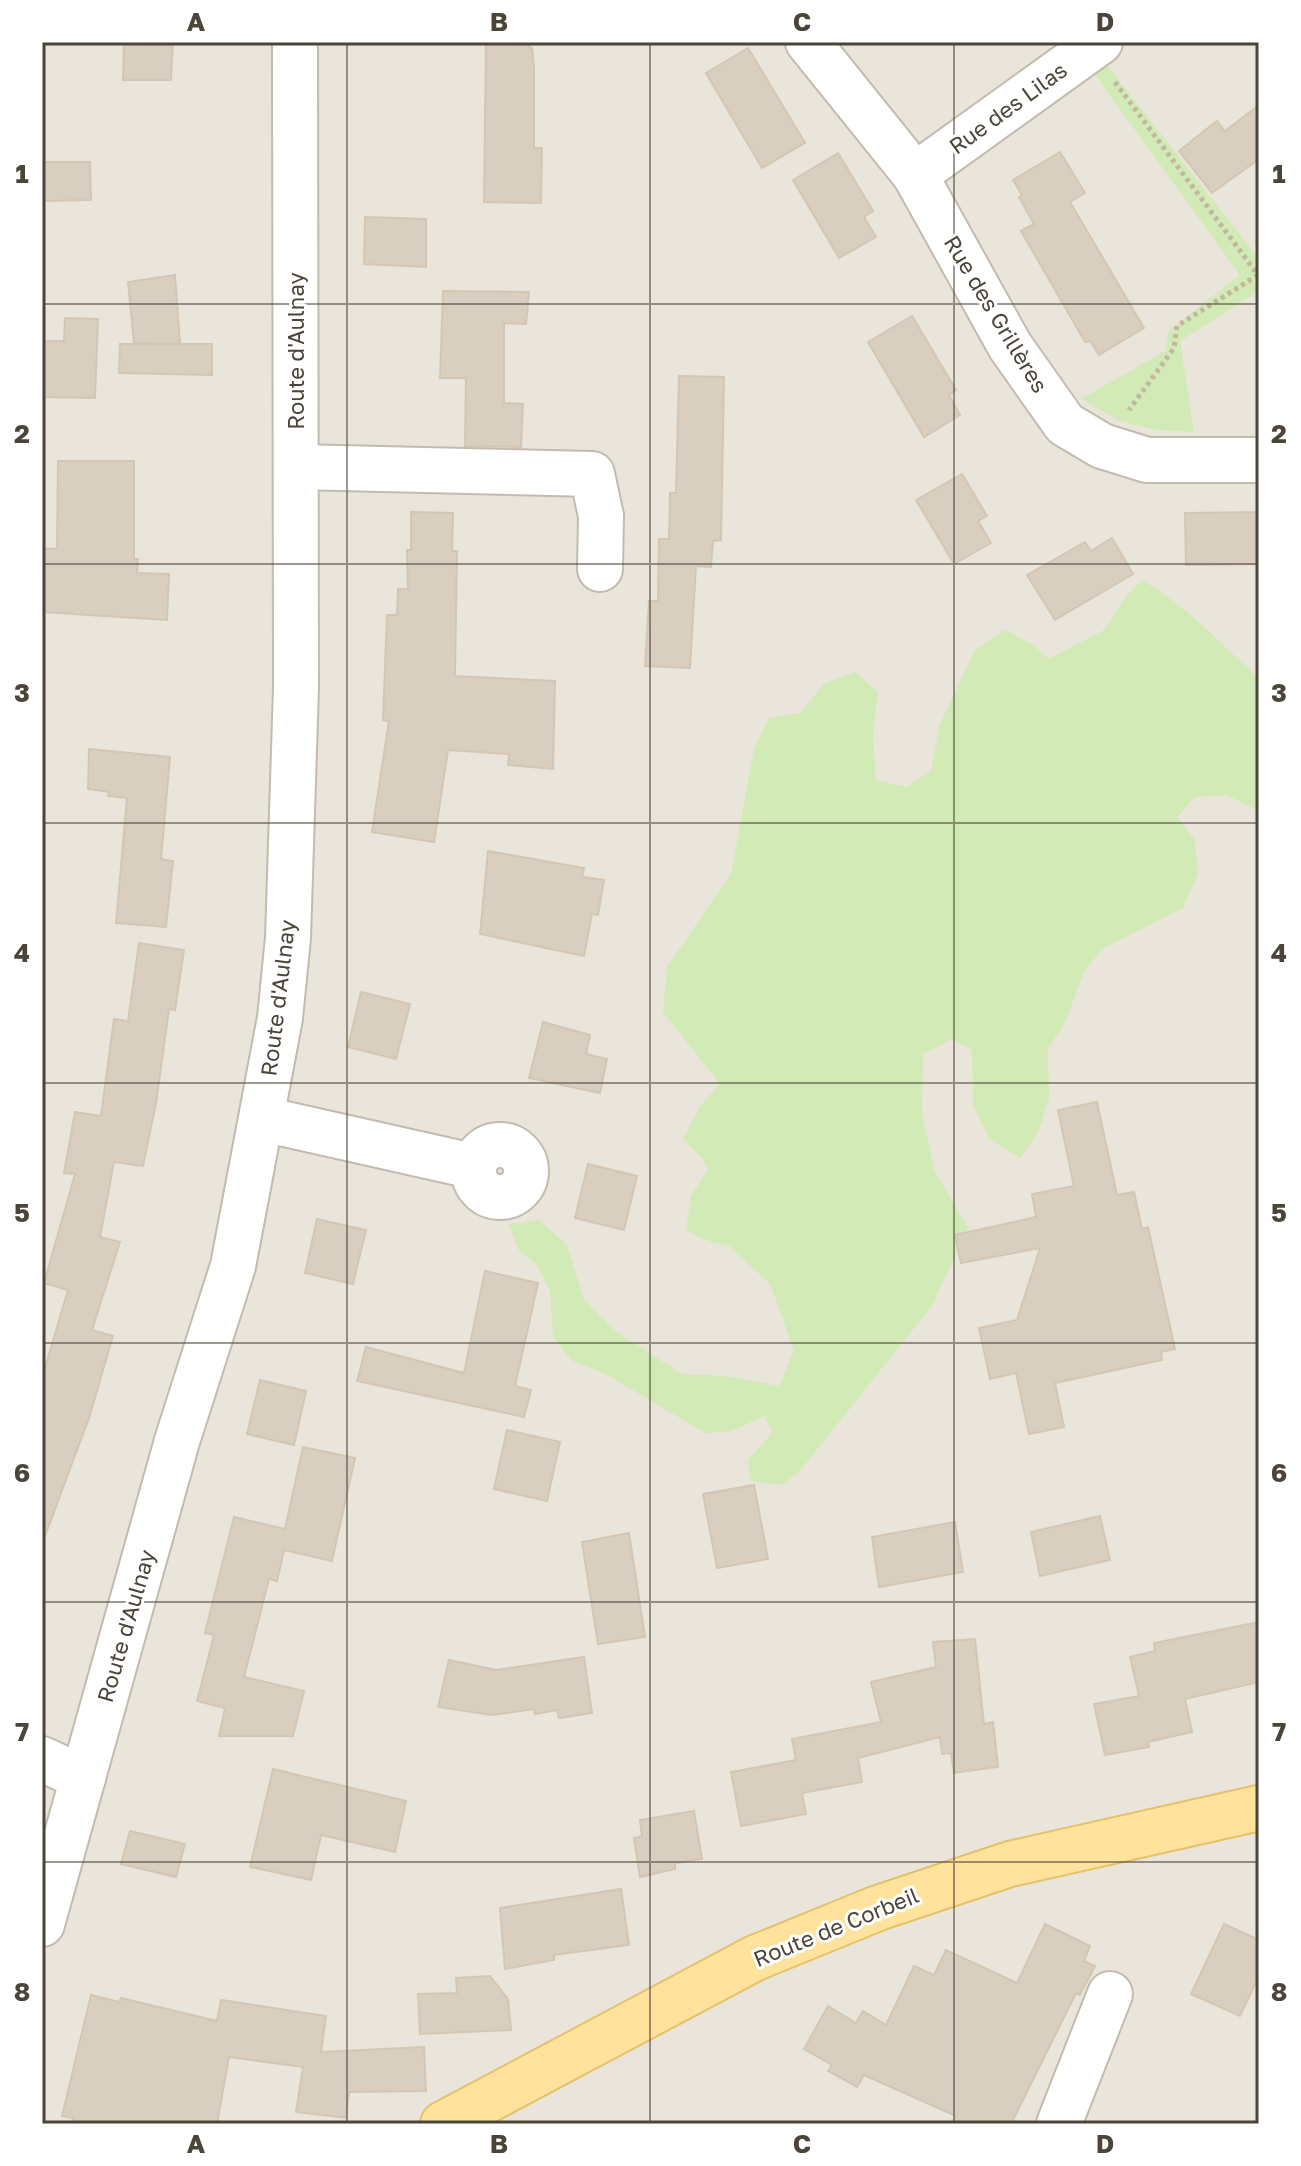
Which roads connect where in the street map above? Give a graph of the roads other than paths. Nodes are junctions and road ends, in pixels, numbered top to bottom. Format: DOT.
graph roads {
  1 [pos="295,42"];
  2 [pos="808,42"];
  3 [pos="1106,59"];
  4 [pos="915,175"];
  5 [pos="1259,460"];
  6 [pos="296,467"];
  7 [pos="600,569"];
  8 [pos="263,1119"];
  9 [pos="472,1166"];
  10 [pos="42,1759"];
  11 [pos="83,1778"];
  12 [pos="1259,1808"];
  13 [pos="42,1924"];
  14 [pos="1110,1994"];
  15 [pos="443,2124"];
  16 [pos="1059,2124"];
  1 -- 6 [label="street, Route d'Aulnay"];
  2 -- 4 [label="street, Rue des Grillères"];
  3 -- 4 [label="street, Rue des Lilas"];
  4 -- 5 [label="street, Rue des Grillères"];
  6 -- 7 [label="street"];
  6 -- 8 [label="street, Route d'Aulnay"];
  8 -- 9 [label="street"];
  8 -- 11 [label="street, Route d'Aulnay"];
  10 -- 11 [label="street"];
  11 -- 13 [label="street, Route d'Aulnay"];
  12 -- 15 [label="main road, Route de Corbeil"];
  14 -- 16 [label="street"];
}
